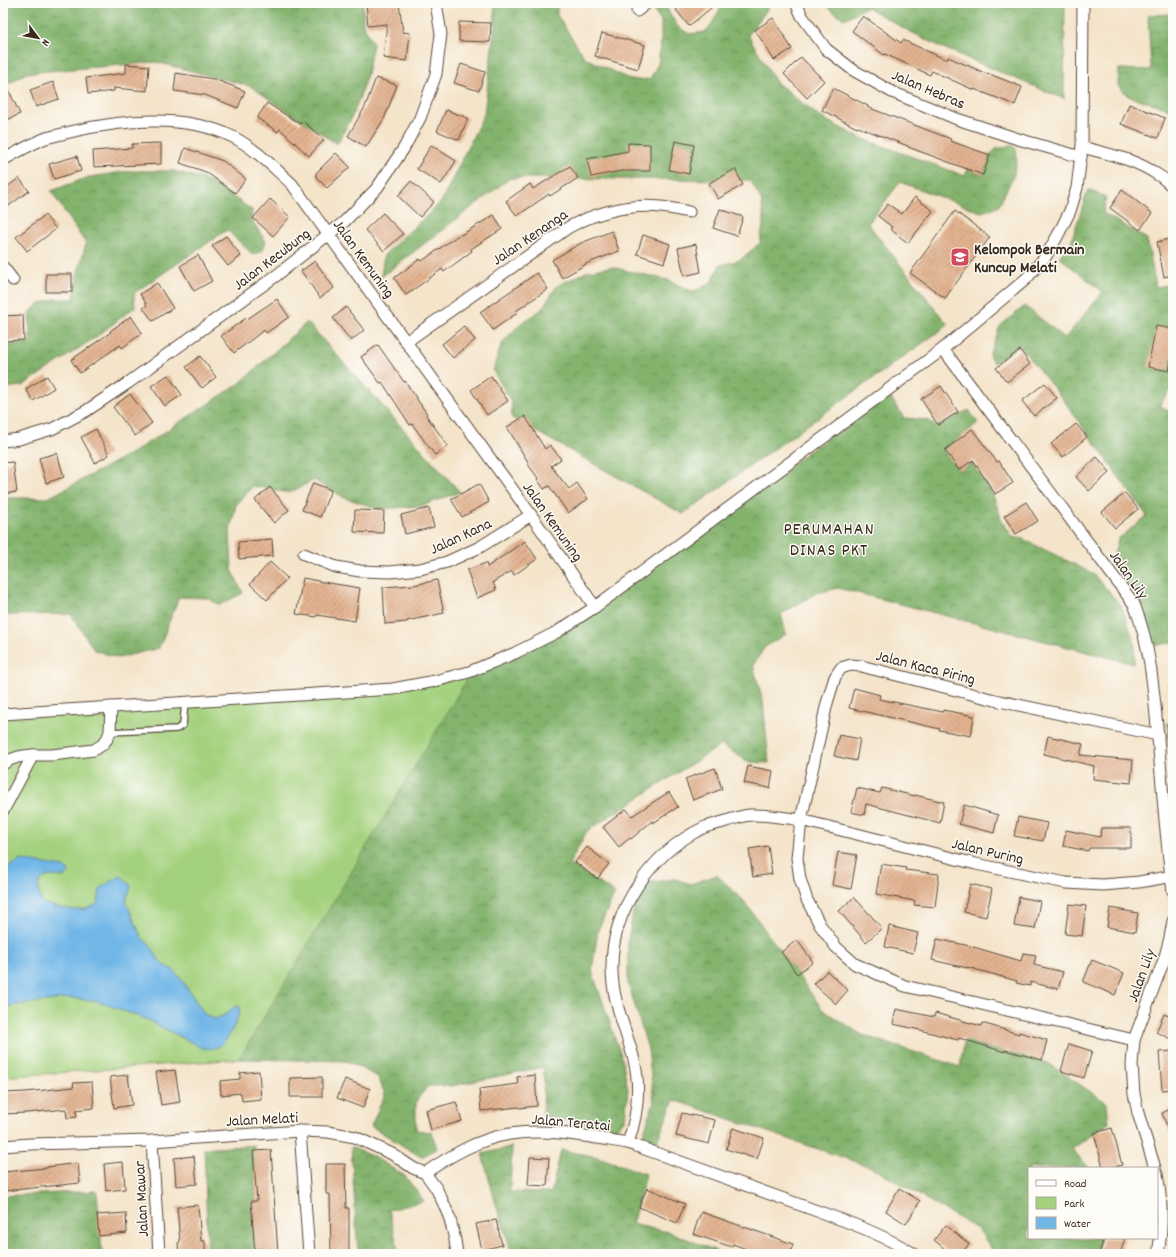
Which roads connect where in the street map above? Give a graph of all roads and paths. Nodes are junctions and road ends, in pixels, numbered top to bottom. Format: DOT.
graph roads {
  1 [pos="436,3"];
  2 [pos="647,3"];
  3 [pos="796,3"];
  4 [pos="1083,3"];
  5 [pos="637,11"];
  6 [pos="1081,152"];
  7 [pos="3,160"];
  8 [pos="1173,187"];
  9 [pos="689,212"];
  10 [pos="329,234"];
  11 [pos="3,267"];
  12 [pos="13,280"];
  13 [pos="406,342"];
  14 [pos="942,349"];
  15 [pos="3,441"];
  16 [pos="531,515"];
  17 [pos="304,554"];
  18 [pos="595,607"];
  19 [pos="185,702"];
  20 [pos="111,707"];
  21 [pos="3,714"];
  22 [pos="110,732"];
  23 [pos="1158,735"];
  24 [pos="33,755"];
  25 [pos="3,764"];
  26 [pos="3,811"];
  27 [pos="801,820"];
  28 [pos="1172,876"];
  29 [pos="1173,891"];
  30 [pos="1173,921"];
  31 [pos="1134,1040"];
  32 [pos="300,1131"];
  33 [pos="152,1141"];
  34 [pos="628,1143"];
  35 [pos="3,1146"];
  36 [pos="1155,1167"];
  37 [pos="425,1173"];
  38 [pos="1158,1180"];
  39 [pos="159,1254"];
  40 [pos="309,1254"];
  41 [pos="457,1254"];
  42 [pos="914,1254"];
  43 [pos="1158,1254"];
  1 -- 10 [label="street, Jalan Kecubung"];
  2 -- 5 [label="street"];
  3 -- 6 [label="street, Jalan Hebras"];
  4 -- 6 [label="street"];
  6 -- 8 [label="street, Jalan Hebras"];
  6 -- 14 [label="street"];
  7 -- 10 [label="street, Jalan Kemuning"];
  9 -- 13 [label="street, Jalan Kenanga"];
  10 -- 13 [label="street, Jalan Kemuning"];
  10 -- 15 [label="street, Jalan Kecubung"];
  11 -- 12 [label="street"];
  13 -- 16 [label="street, Jalan Kemuning"];
  14 -- 18 [label="street"];
  14 -- 23 [label="street, Jalan Lily"];
  16 -- 17 [label="street, Jalan Kana"];
  16 -- 18 [label="street, Jalan Kemuning"];
  18 -- 19 [label="street"];
  19 -- 20 [label="street"];
  19 -- 22 [label="lane"];
  20 -- 21 [label="street"];
  20 -- 22 [label="street"];
  22 -- 24 [label="street"];
  23 -- 27 [label="street, Jalan Kaca Piring"];
  23 -- 28 [label="street, Jalan Lily"];
  24 -- 25 [label="street"];
  24 -- 26 [label="street"];
  27 -- 28 [label="street, Jalan Puring"];
  27 -- 31 [label="street, Jalan Kaca Piring"];
  27 -- 34 [label="street, Jalan Puring"];
  28 -- 29 [label="street, Jalan Lily"];
  30 -- 31 [label="street, Jalan Lily"];
  31 -- 36 [label="street, Jalan Lily"];
  32 -- 33 [label="street, Jalan Melati"];
  32 -- 37 [label="street, Jalan Melati"];
  32 -- 40 [label="street"];
  33 -- 35 [label="street, Jalan Melati"];
  33 -- 39 [label="street, Jalan Mawar"];
  34 -- 37 [label="street, Jalan Teratai"];
  34 -- 42 [label="street, Jalan Teratai"];
  37 -- 41 [label="street, Jalan Melati"];
  38 -- 43 [label="street"];
}
